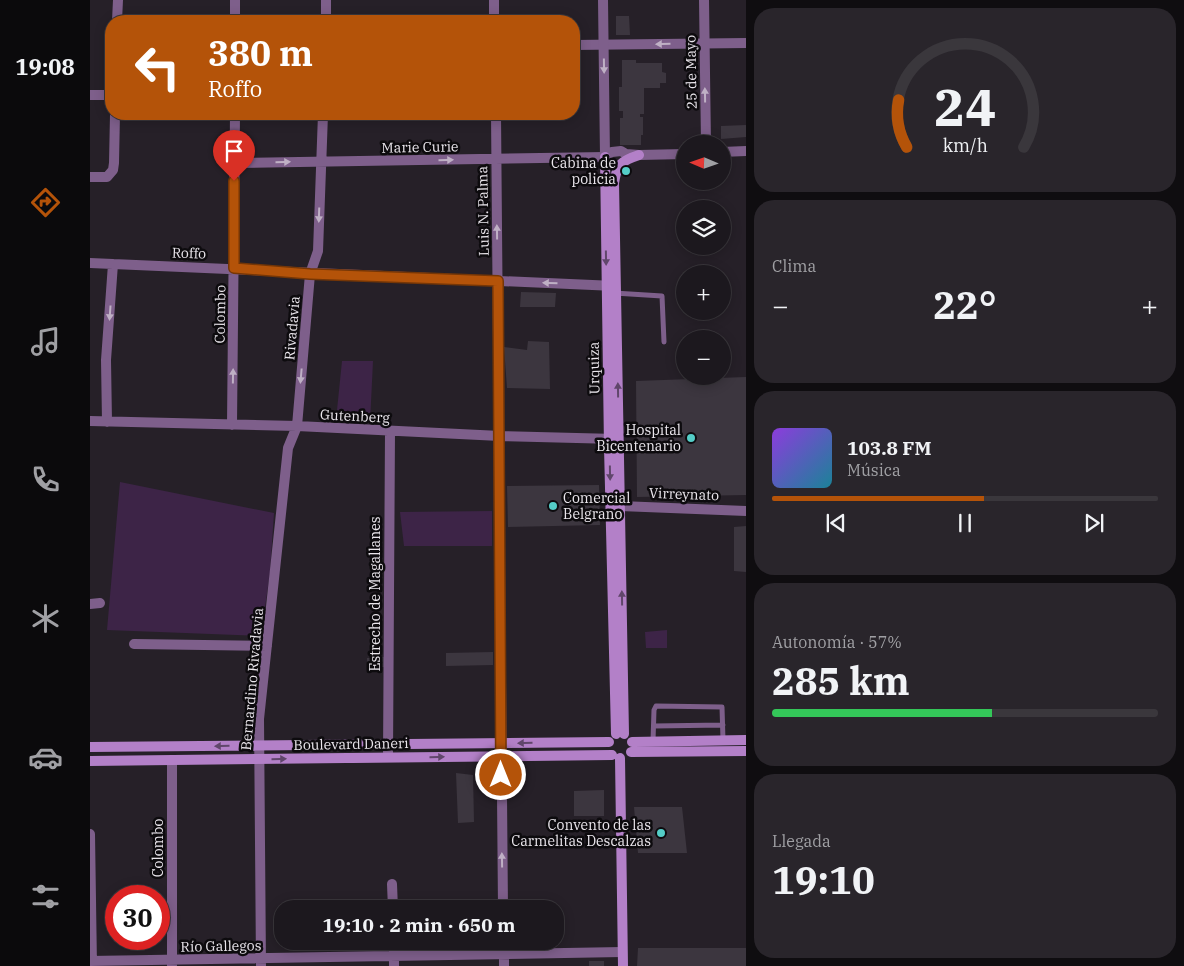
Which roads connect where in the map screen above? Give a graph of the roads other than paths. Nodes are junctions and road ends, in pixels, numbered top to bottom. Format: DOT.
graph roads {
  1 [pos="118,0"];
  2 [pos="235,0"];
  3 [pos="326,0"];
  4 [pos="494,0"];
  5 [pos="603,0"];
  6 [pos="704,0"];
  7 [pos="117,15"];
  8 [pos="235,15"];
  9 [pos="326,15"];
  10 [pos="494,15"];
  11 [pos="704,43"];
  12 [pos="746,43"];
  13 [pos="580,44"];
  14 [pos="604,44"];
  15 [pos="90,95"];
  16 [pos="105,95"];
  17 [pos="115,120"];
  18 [pos="235,120"];
  19 [pos="323,120"];
  20 [pos="496,120"];
  21 [pos="706,135"];
  22 [pos="746,151"];
  23 [pos="731,152"];
  24 [pos="676,154"];
  25 [pos="639,155"];
  26 [pos="605,157"];
  27 [pos="497,160"];
  28 [pos="321,162"];
  29 [pos="234,163"];
  30 [pos="90,177"];
  31 [pos="90,263"];
  32 [pos="113,264"];
  33 [pos="234,268"];
  34 [pos="310,274"];
  35 [pos="498,281"];
  36 [pos="611,289"];
  37 [pos="664,342"];
  38 [pos="90,421"];
  39 [pos="107,422"];
  40 [pos="232,425"];
  41 [pos="296,426"];
  42 [pos="390,432"];
  43 [pos="500,436"];
  44 [pos="614,439"];
  45 [pos="620,506"];
  46 [pos="746,511"];
  47 [pos="134,644"];
  48 [pos="267,646"];
  49 [pos="723,725"];
  50 [pos="654,726"];
  51 [pos="723,740"];
  52 [pos="746,740"];
  53 [pos="622,741"];
  54 [pos="653,741"];
  55 [pos="501,743"];
  56 [pos="556,743"];
  57 [pos="388,744"];
  58 [pos="258,745"];
  59 [pos="146,746"];
  60 [pos="90,747"];
  61 [pos="746,751"];
  62 [pos="556,755"];
  63 [pos="501,756"];
  64 [pos="616,756"];
  65 [pos="388,757"];
  66 [pos="259,759"];
  67 [pos="146,760"];
  68 [pos="172,760"];
  69 [pos="90,761"];
  70 [pos="90,834"];
  71 [pos="392,884"];
  72 [pos="393,900"];
  73 [pos="503,900"];
  74 [pos="504,950"];
  75 [pos="622,952"];
  76 [pos="504,954"];
  77 [pos="394,961"];
  78 [pos="261,962"];
  79 [pos="91,963"];
  80 [pos="172,963"];
  81 [pos="504,966"];
  82 [pos="623,966"];
  1 -- 7 [label="street"];
  2 -- 8 [label="street"];
  3 -- 9 [label="street"];
  4 -- 10 [label="street"];
  5 -- 14 [label="street, Urquiza"];
  6 -- 11 [label="street, 25 de Mayo"];
  11 -- 12 [label="street"];
  11 -- 14 [label="street, one-way"];
  21 -- 11 [label="street, 25 de Mayo, one-way"];
  13 -- 14 [label="street"];
  14 -- 26 [label="street, Urquiza, one-way"];
  15 -- 16 [label="street"];
  17 -- 30 [label="street"];
  18 -- 29 [label="street, Colombo"];
  19 -- 28 [label="street, Rivadavia"];
  20 -- 27 [label="street, Luis N. Palma"];
  22 -- 23 [label="street"];
  24 -- 25 [label="street, Marie Curie"];
  25 -- 26 [label="street, Marie Curie"];
  25 -- 36 [label="main road, Urquiza"];
  26 -- 27 [label="street, Marie Curie"];
  26 -- 36 [label="main road, Urquiza, one-way"];
  28 -- 27 [label="street, Marie Curie, one-way"];
  35 -- 27 [label="street, Luis N. Palma, one-way"];
  29 -- 28 [label="street, Marie Curie, one-way"];
  28 -- 34 [label="street, Rivadavia, one-way"];
  29 -- 33 [label="street, Colombo"];
  31 -- 32 [label="street, Roffo"];
  32 -- 33 [label="street, Roffo"];
  32 -- 39 [label="street, one-way"];
  33 -- 34 [label="street, Roffo"];
  40 -- 33 [label="street, Colombo, one-way"];
  34 -- 35 [label="street, Roffo"];
  34 -- 41 [label="street, Rivadavia, one-way"];
  36 -- 35 [label="street, Roffo, one-way"];
  35 -- 43 [label="street, Luis N. Palma"];
  36 -- 37 [label="lane"];
  36 -- 44 [label="main road, Urquiza"];
  38 -- 39 [label="street, Gutenberg"];
  39 -- 40 [label="street, Gutenberg"];
  40 -- 41 [label="street, Gutenberg"];
  41 -- 42 [label="street, Gutenberg"];
  41 -- 48 [label="street, Bernardino Rivadavia"];
  42 -- 43 [label="street, Gutenberg"];
  42 -- 57 [label="street, Estrecho de Magallanes"];
  43 -- 44 [label="street, Gutenberg"];
  43 -- 55 [label="street, Luis N. Palma"];
  44 -- 45 [label="main road, Urquiza"];
  44 -- 53 [label="main road, Urquiza, one-way"];
  45 -- 46 [label="street, Virreynato"];
  53 -- 45 [label="main road, Urquiza, one-way"];
  47 -- 48 [label="street"];
  48 -- 58 [label="street, Bernardino Rivadavia"];
  49 -- 50 [label="lane"];
  49 -- 50 [label="lane"];
  49 -- 51 [label="lane"];
  50 -- 54 [label="lane"];
  51 -- 52 [label="main road"];
  51 -- 54 [label="main road"];
  53 -- 54 [label="main road"];
  53 -- 56 [label="main road, Boulevard Daneri"];
  53 -- 61 [label="main road"];
  53 -- 64 [label="main road"];
  53 -- 64 [label="main road"];
  56 -- 55 [label="main road, Boulevard Daneri, one-way"];
  55 -- 57 [label="main road, Boulevard Daneri"];
  55 -- 63 [label="street, Luis N. Palma"];
  56 -- 62 [label="main road"];
  57 -- 58 [label="main road, Boulevard Daneri"];
  57 -- 65 [label="street, Estrecho de Magallanes"];
  58 -- 59 [label="main road, Boulevard Daneri, one-way"];
  58 -- 66 [label="street, Bernardino Rivadavia"];
  59 -- 60 [label="main road, Boulevard Daneri"];
  59 -- 67 [label="main road"];
  62 -- 63 [label="main road, Boulevard Daneri"];
  62 -- 64 [label="main road, Boulevard Daneri"];
  65 -- 63 [label="main road, Boulevard Daneri, one-way"];
  73 -- 63 [label="street, Luis N. Palma, one-way"];
  64 -- 75 [label="main road"];
  66 -- 65 [label="main road, Boulevard Daneri, one-way"];
  66 -- 68 [label="main road, Boulevard Daneri"];
  66 -- 78 [label="street, Bernardino Rivadavia"];
  67 -- 68 [label="main road, Boulevard Daneri"];
  67 -- 69 [label="main road, Boulevard Daneri"];
  68 -- 80 [label="street, Colombo"];
  70 -- 79 [label="street"];
  71 -- 72 [label="street"];
  74 -- 76 [label="street"];
  75 -- 76 [label="street, Río Gallegos"];
  75 -- 82 [label="main road"];
  76 -- 77 [label="street, Río Gallegos"];
  76 -- 81 [label="street"];
  77 -- 78 [label="street, Río Gallegos"];
  78 -- 80 [label="street, Río Gallegos"];
  79 -- 80 [label="street, Río Gallegos"];
}
